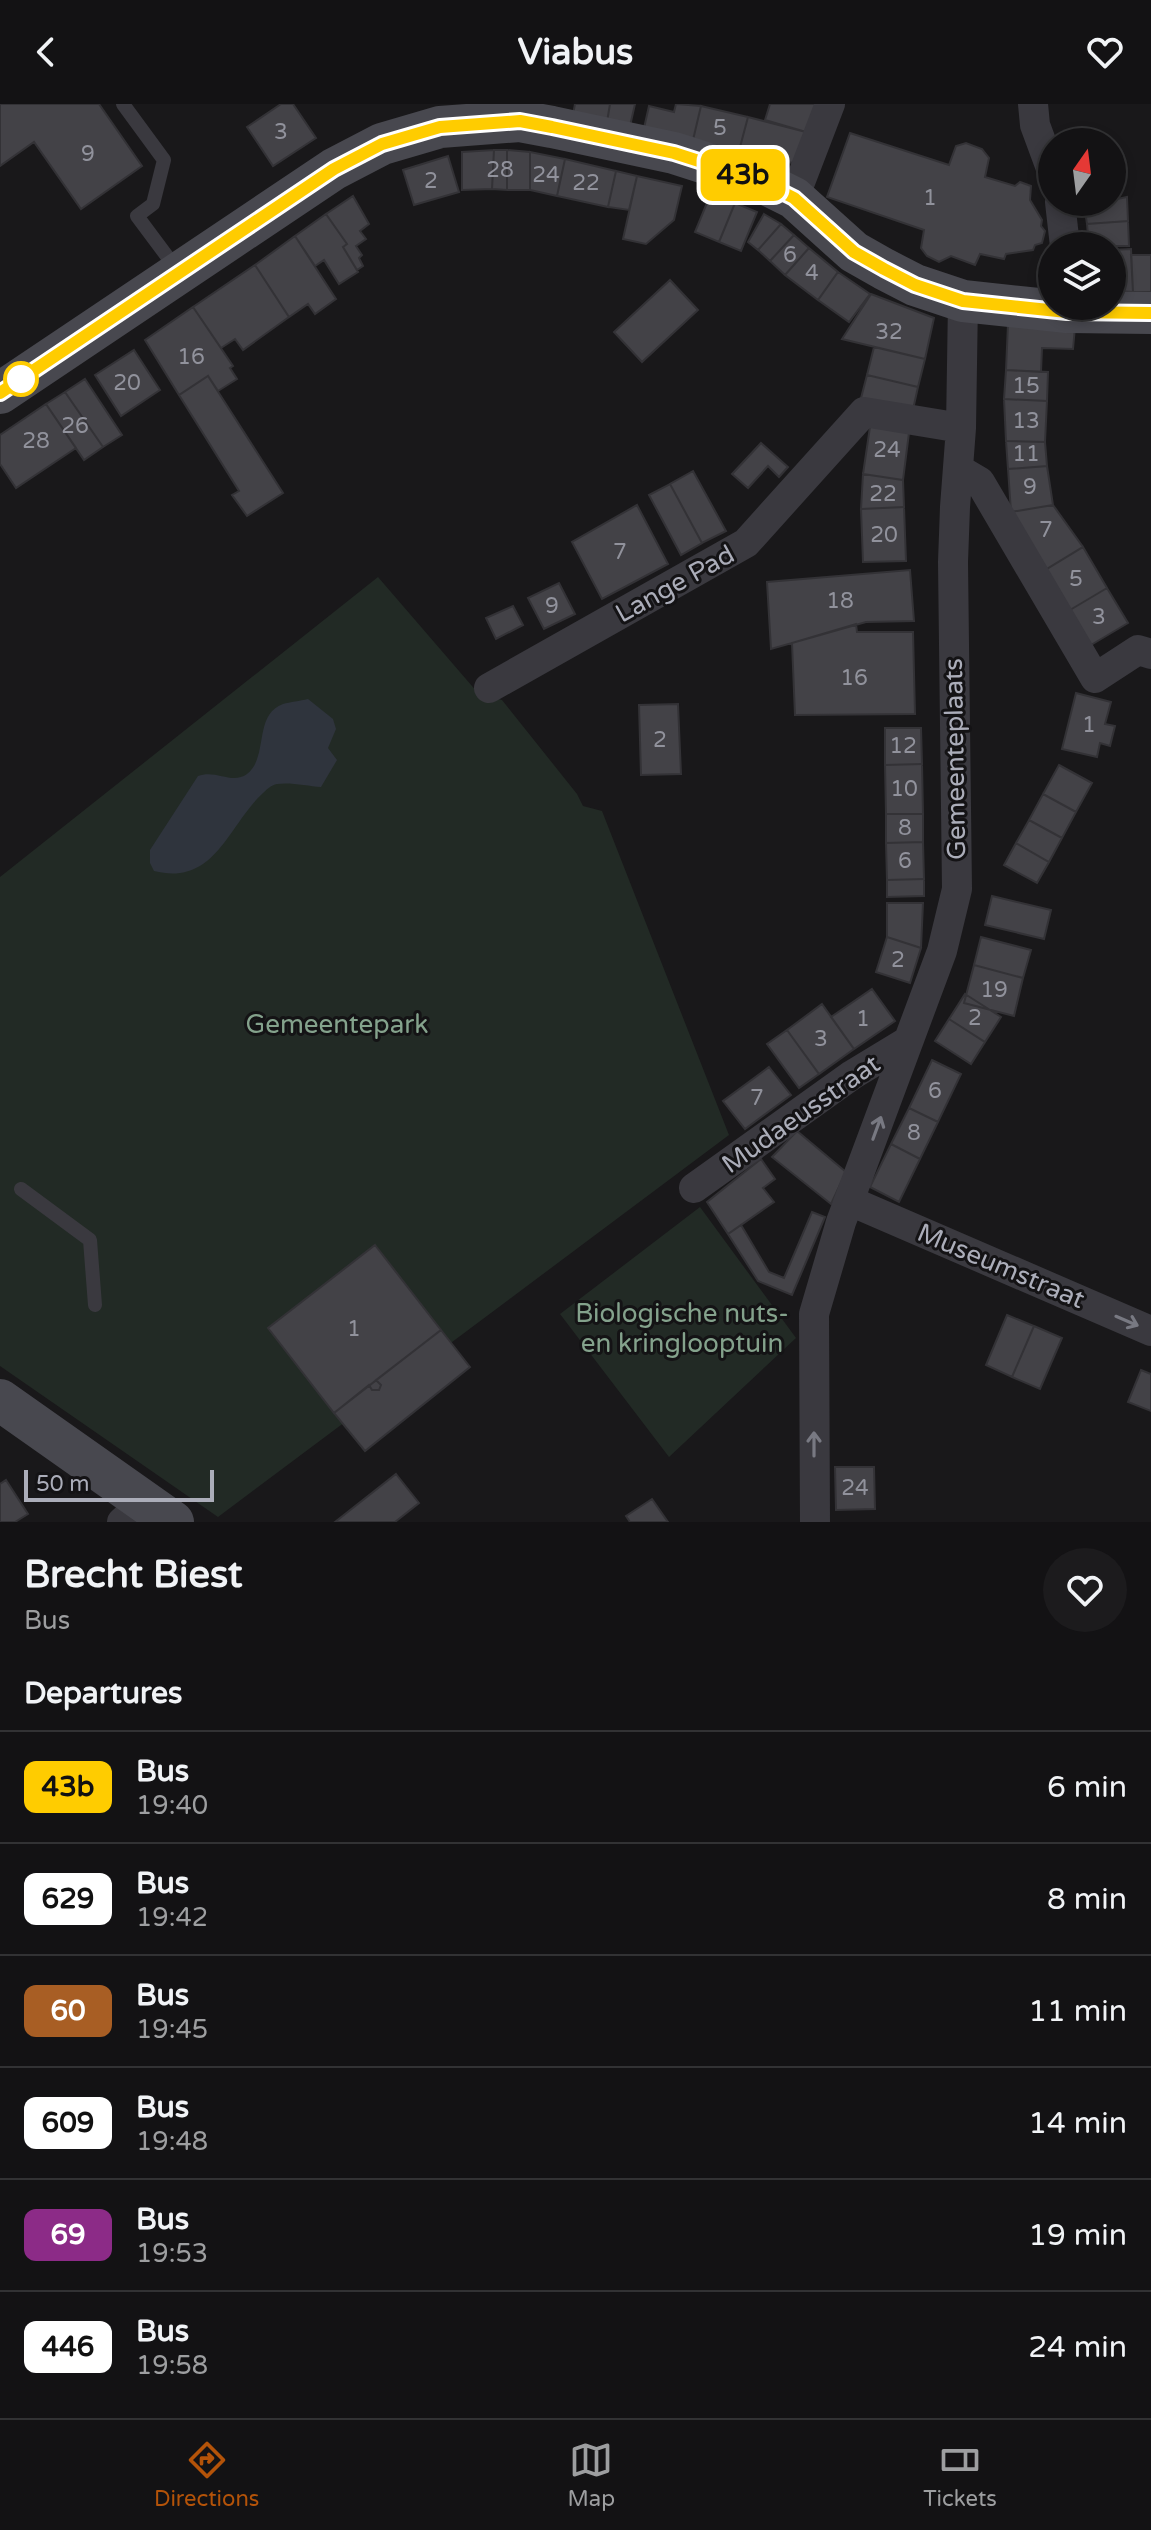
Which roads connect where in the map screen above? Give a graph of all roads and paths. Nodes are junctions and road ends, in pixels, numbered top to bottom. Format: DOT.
graph roads {
  1 [pos="123,104"];
  2 [pos="830,104"];
  3 [pos="1033,104"];
  4 [pos="1038,133"];
  5 [pos="794,198"];
  6 [pos="179,272"];
  7 [pos="963,301"];
  8 [pos="1038,307"];
  9 [pos="1126,312"];
  10 [pos="1151,313"];
  11 [pos="0,393"];
  12 [pos="961,428"];
  13 [pos="958,469"];
  14 [pos="1144,652"];
  15 [pos="489,688"];
  16 [pos="908,1041"];
  17 [pos="694,1188"];
  18 [pos="21,1189"];
  19 [pos="850,1201"];
  20 [pos="95,1305"];
  21 [pos="1151,1331"];
  22 [pos="0,1400"];
  23 [pos="146,1515"];
  24 [pos="815,1522"];
  1 -- 6 [label="lane"];
  2 -- 5 [label="street"];
  3 -- 4 [label="street"];
  5 -- 6 [label="main road"];
  5 -- 7 [label="main road"];
  6 -- 11 [label="main road"];
  7 -- 8 [label="main road"];
  7 -- 12 [label="street, Gemeenteplaats"];
  9 -- 10 [label="main road"];
  12 -- 13 [label="street, Gemeenteplaats"];
  12 -- 15 [label="street, Lange Pad"];
  13 -- 14 [label="street"];
  13 -- 16 [label="street, Gemeenteplaats"];
  16 -- 17 [label="street, Mudaeusstraat"];
  19 -- 16 [label="street, Gemeenteplaats, one-way"];
  18 -- 20 [label="lane"];
  19 -- 21 [label="street, Museumstraat, one-way"];
  24 -- 19 [label="street, Gemeenteplaats, one-way"];
  22 -- 23 [label="main road"];
}
